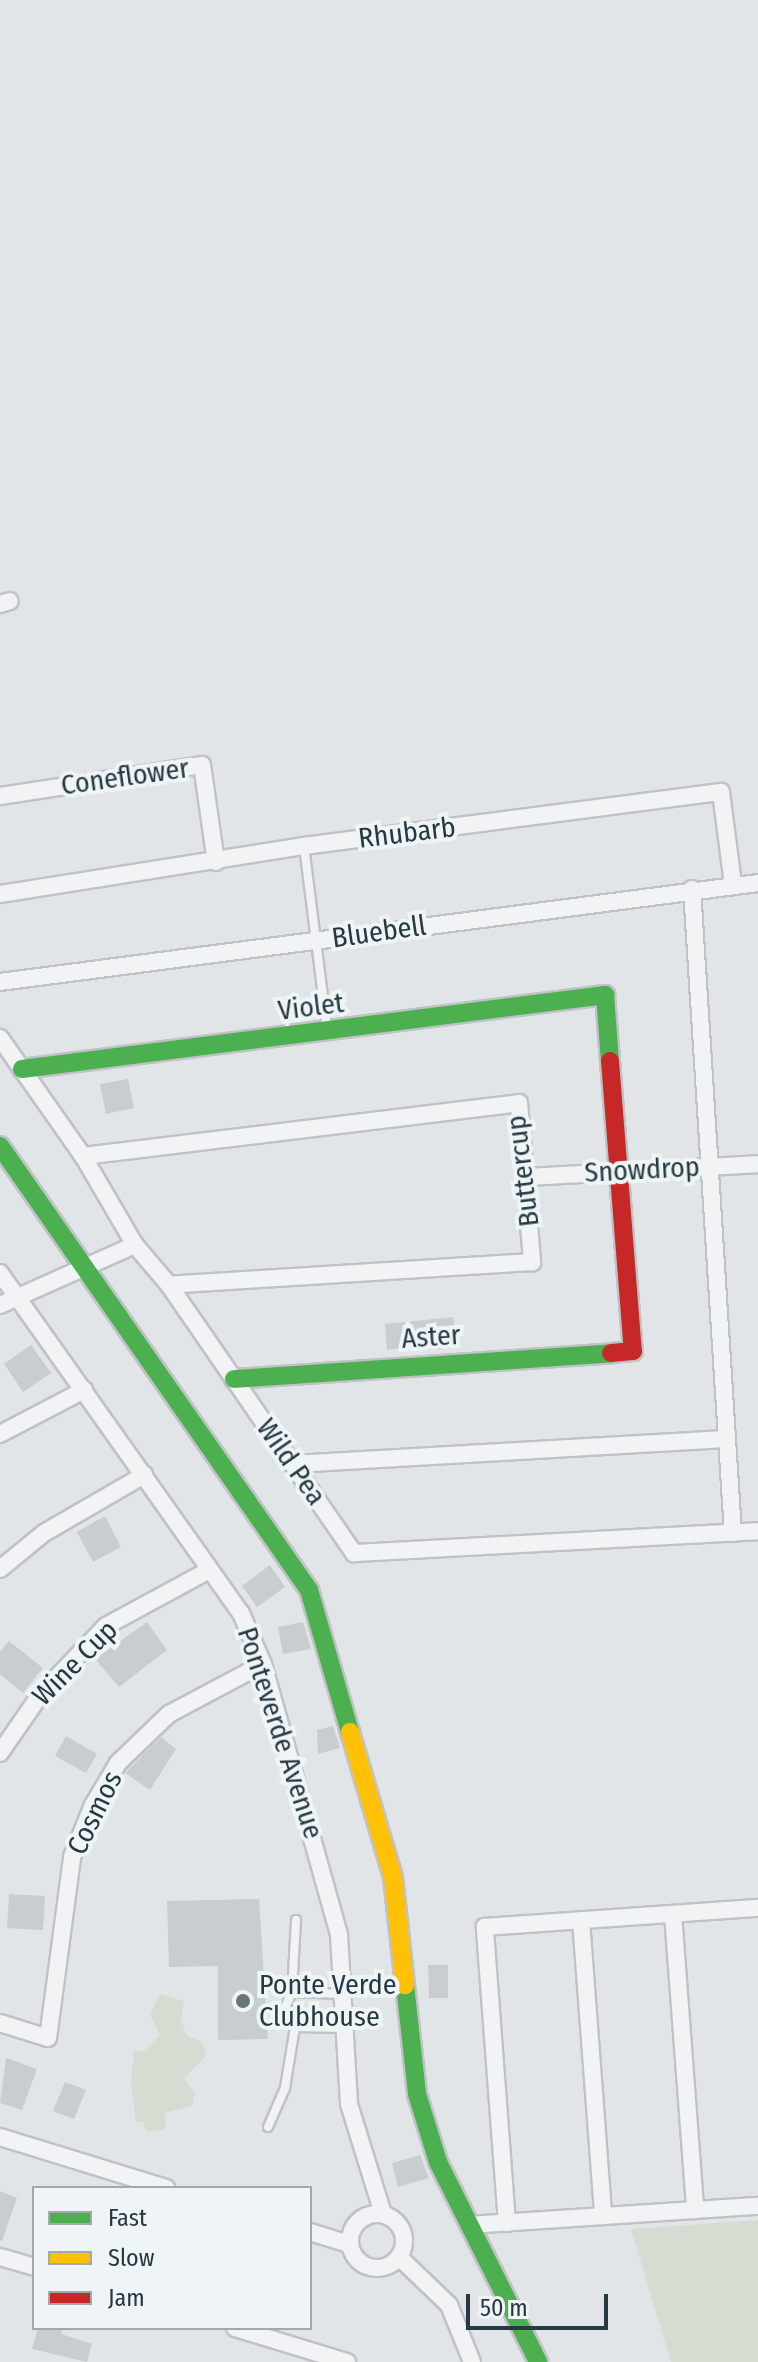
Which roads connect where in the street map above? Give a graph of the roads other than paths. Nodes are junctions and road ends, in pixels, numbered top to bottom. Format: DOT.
graph roads {
  1 [pos="0,796"];
  2 [pos="304,846"];
  3 [pos="216,862"];
  4 [pos="758,883"];
  5 [pos="733,885"];
  6 [pos="692,889"];
  7 [pos="0,894"];
  8 [pos="316,940"];
  9 [pos="0,982"];
  10 [pos="327,1034"];
  11 [pos="0,1038"];
  12 [pos="22,1069"];
  13 [pos="0,1146"];
  14 [pos="83,1156"];
  15 [pos="758,1164"];
  16 [pos="709,1167"];
  17 [pos="620,1171"];
  18 [pos="527,1177"];
  19 [pos="135,1245"];
  20 [pos="83,1266"];
  21 [pos="0,1273"];
  22 [pos="169,1285"];
  23 [pos="16,1295"];
  24 [pos="0,1305"];
  25 [pos="234,1379"];
  26 [pos="84,1390"];
  27 [pos="0,1434"];
  28 [pos="726,1439"];
  29 [pos="293,1464"];
  30 [pos="144,1475"];
  31 [pos="758,1531"];
  32 [pos="733,1533"];
  33 [pos="0,1569"];
  34 [pos="209,1570"];
  35 [pos="263,1664"];
  36 [pos="0,1753"];
  37 [pos="758,1908"];
  38 [pos="673,1914"];
  39 [pos="296,1920"];
  40 [pos="581,1920"];
  41 [pos="292,1992"];
  42 [pos="343,1994"];
  43 [pos="0,2023"];
  44 [pos="295,2027"];
  45 [pos="345,2028"];
  46 [pos="268,2127"];
  47 [pos="0,2137"];
  48 [pos="159,2186"];
  49 [pos="758,2206"];
  50 [pos="695,2210"];
  51 [pos="383,2214"];
  52 [pos="603,2216"];
  53 [pos="507,2223"];
  54 [pos="469,2225"];
  55 [pos="312,2233"];
  56 [pos="349,2244"];
  57 [pos="0,2257"];
  58 [pos="399,2257"];
  59 [pos="32,2266"];
  60 [pos="242,2330"];
  61 [pos="347,2362"];
  62 [pos="472,2362"];
  63 [pos="538,2362"];
  1 -- 3 [label="street, Coneflower"];
  2 -- 3 [label="street, Rhubarb"];
  2 -- 5 [label="street, Rhubarb"];
  2 -- 8 [label="lane"];
  3 -- 7 [label="street, Rhubarb"];
  4 -- 5 [label="street, Bluebell"];
  5 -- 6 [label="street, Bluebell"];
  6 -- 8 [label="street, Bluebell"];
  6 -- 16 [label="street"];
  8 -- 9 [label="street, Bluebell"];
  8 -- 10 [label="lane"];
  10 -- 12 [label="street, Violet"];
  10 -- 17 [label="street, Violet"];
  11 -- 12 [label="street, Wild Pea"];
  12 -- 14 [label="street, Wild Pea"];
  13 -- 20 [label="street"];
  14 -- 18 [label="street, Buttercup"];
  14 -- 19 [label="street, Wild Pea"];
  15 -- 16 [label="street, Snowdrop"];
  16 -- 17 [label="street, Snowdrop"];
  16 -- 28 [label="street"];
  17 -- 18 [label="street, Snowdrop"];
  17 -- 25 [label="street, Aster"];
  18 -- 22 [label="street, Buttercup"];
  19 -- 20 [label="street"];
  19 -- 22 [label="street, Wild Pea"];
  20 -- 23 [label="street"];
  20 -- 54 [label="street"];
  21 -- 23 [label="street, Ponteverde Avenue"];
  22 -- 25 [label="street, Wild Pea"];
  23 -- 24 [label="street"];
  23 -- 26 [label="street, Ponteverde Avenue"];
  25 -- 29 [label="street, Wild Pea"];
  26 -- 27 [label="street"];
  26 -- 30 [label="street, Ponteverde Avenue"];
  28 -- 29 [label="street"];
  28 -- 32 [label="street"];
  29 -- 32 [label="street, Wild Pea"];
  30 -- 33 [label="street"];
  30 -- 34 [label="street, Ponteverde Avenue"];
  31 -- 32 [label="street, Wild Pea"];
  34 -- 35 [label="street, Ponteverde Avenue"];
  34 -- 36 [label="street, Wine Cup"];
  35 -- 42 [label="street, Ponteverde Avenue"];
  35 -- 43 [label="street, Cosmos"];
  37 -- 38 [label="street"];
  38 -- 40 [label="street"];
  38 -- 50 [label="street"];
  39 -- 41 [label="lane"];
  40 -- 52 [label="street"];
  40 -- 53 [label="street"];
  41 -- 42 [label="lane"];
  41 -- 44 [label="lane"];
  42 -- 45 [label="street, Ponteverde Avenue"];
  44 -- 45 [label="lane"];
  44 -- 46 [label="lane"];
  45 -- 51 [label="street, Ponteverde Avenue"];
  47 -- 48 [label="street"];
  49 -- 50 [label="street"];
  50 -- 52 [label="street"];
  51 -- 56 [label="street"];
  51 -- 58 [label="street"];
  52 -- 53 [label="street"];
  53 -- 54 [label="street"];
  54 -- 63 [label="street"];
  55 -- 56 [label="street"];
  56 -- 58 [label="street"];
  57 -- 59 [label="street"];
  58 -- 62 [label="street"];
  60 -- 61 [label="street"];
}
